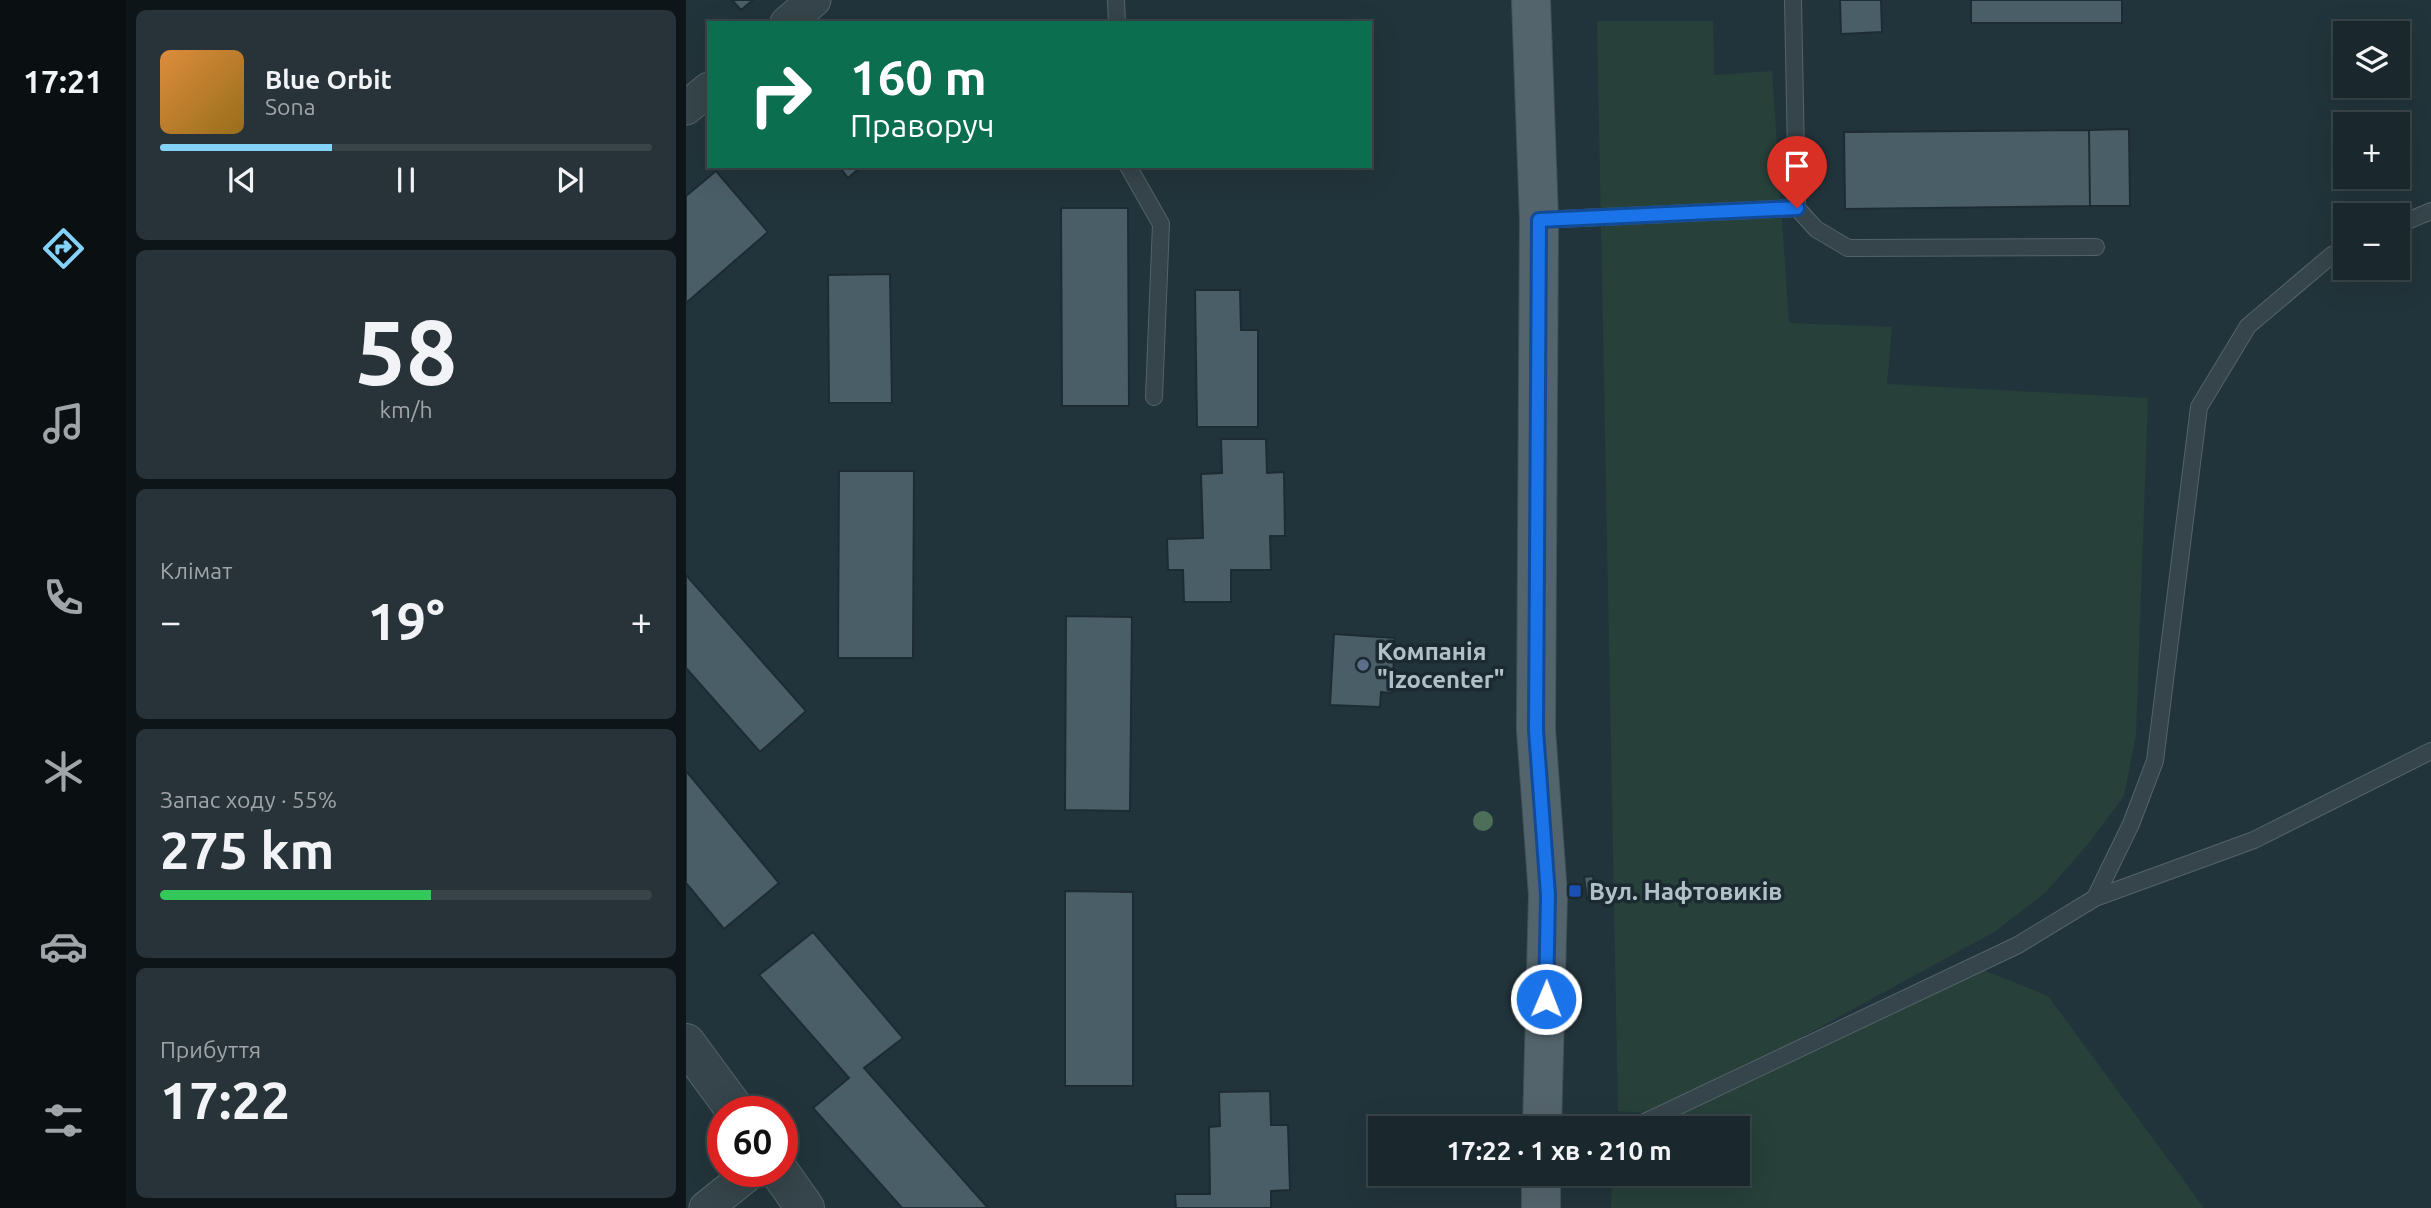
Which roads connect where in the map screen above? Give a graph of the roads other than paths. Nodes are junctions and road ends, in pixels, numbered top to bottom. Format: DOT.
graph roads {
  1 [pos="814,0"];
  2 [pos="1116,0"];
  3 [pos="1531,0"];
  4 [pos="1793,0"];
  5 [pos="789,21"];
  6 [pos="1117,21"];
  7 [pos="707,91"];
  8 [pos="686,108"];
  9 [pos="1129,168"];
  10 [pos="1797,208"];
  11 [pos="2431,211"];
  12 [pos="1539,220"];
  13 [pos="2410,220"];
  14 [pos="2096,247"];
  15 [pos="2333,255"];
  16 [pos="1154,397"];
  17 [pos="2431,751"];
  18 [pos="2095,898"];
  19 [pos="686,1043"];
  20 [pos="725,1096"];
  21 [pos="1542,1116"];
  22 [pos="1657,1116"];
  23 [pos="1541,1186"];
  24 [pos="732,1187"];
  25 [pos="790,1187"];
  26 [pos="706,1208"];
  27 [pos="805,1208"];
  28 [pos="1541,1208"];
  1 -- 5 [label="street"];
  2 -- 6 [label="lane"];
  3 -- 12 [label="main road"];
  4 -- 10 [label="lane"];
  7 -- 8 [label="street"];
  9 -- 16 [label="lane"];
  10 -- 12 [label="lane"];
  10 -- 14 [label="lane"];
  11 -- 13 [label="lane"];
  12 -- 21 [label="main road"];
  15 -- 18 [label="lane"];
  17 -- 18 [label="lane"];
  18 -- 22 [label="lane"];
  19 -- 20 [label="street"];
  23 -- 28 [label="main road"];
  24 -- 26 [label="street"];
  25 -- 27 [label="street"];
}
